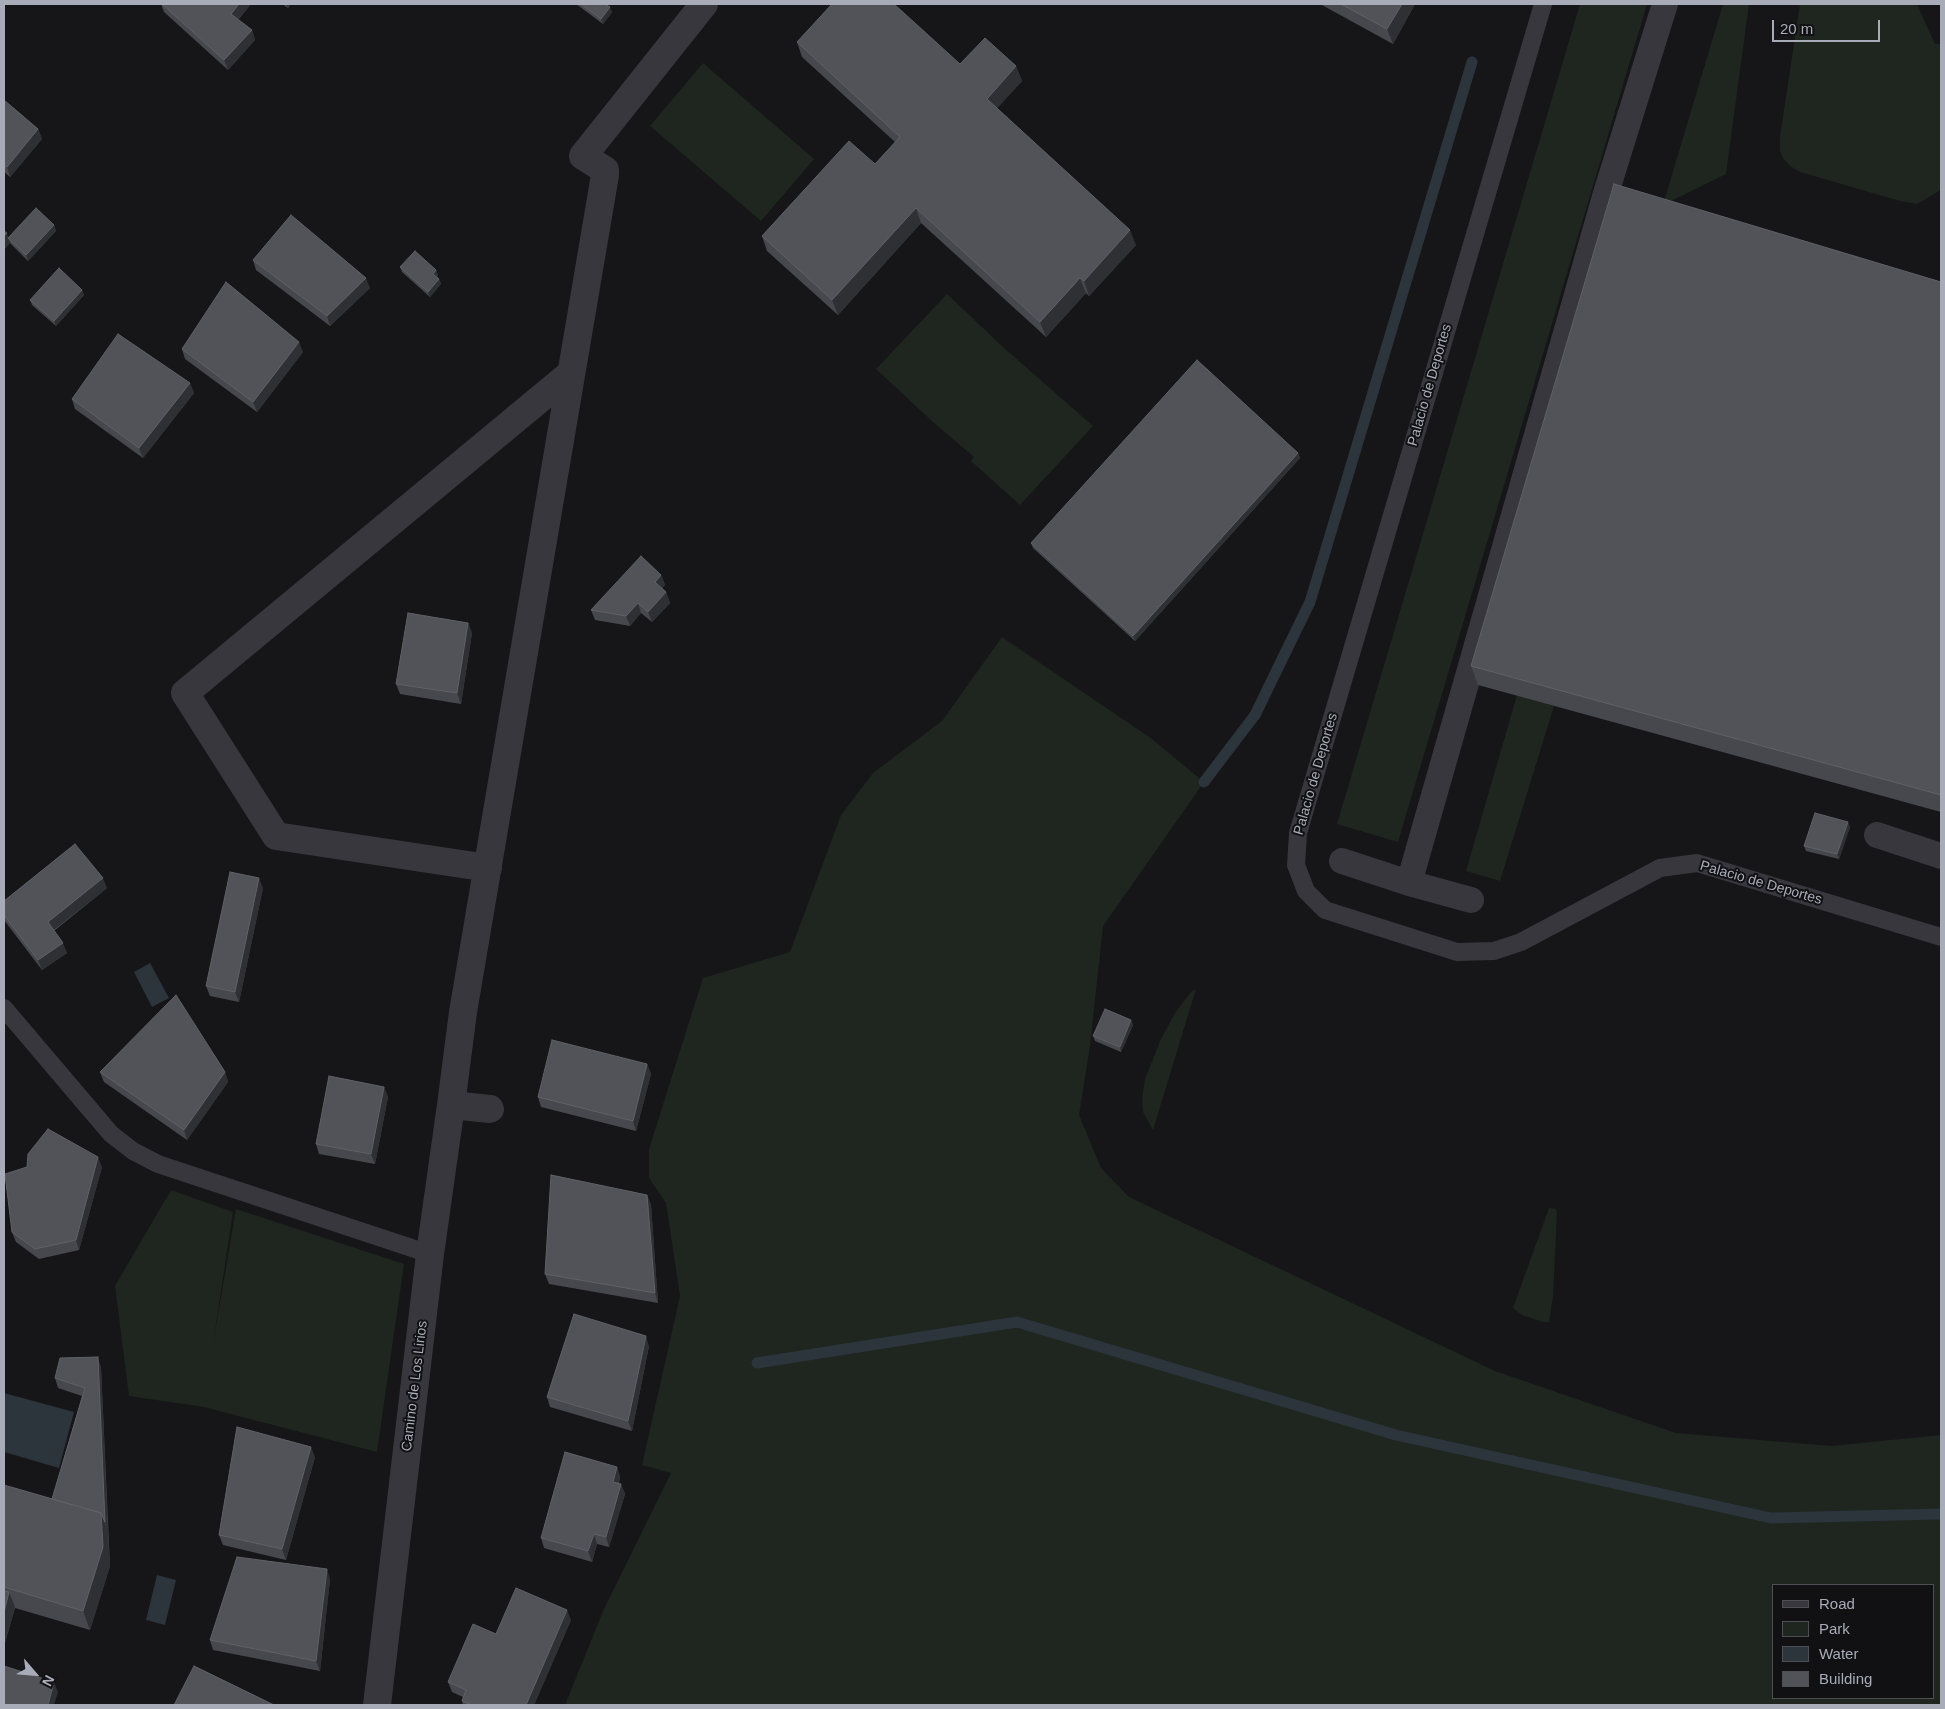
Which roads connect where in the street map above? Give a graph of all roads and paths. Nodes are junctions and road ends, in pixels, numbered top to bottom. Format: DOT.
graph roads {
  1 [pos="704,4"];
  2 [pos="1543,4"];
  3 [pos="1665,4"];
  4 [pos="570,374"];
  5 [pos="1877,835"];
  6 [pos="1941,856"];
  7 [pos="1342,861"];
  8 [pos="488,868"];
  9 [pos="1409,883"];
  10 [pos="1471,900"];
  11 [pos="1941,937"];
  12 [pos="4,1008"];
  13 [pos="451,1105"];
  14 [pos="490,1109"];
  15 [pos="430,1254"];
  16 [pos="377,1705"];
  1 -- 4 [label="street, Camino de Los Lirios"];
  2 -- 11 [label="lane, Palacio de Deportes"];
  3 -- 9 [label="street"];
  4 -- 8 [label="street, Camino de Los Lirios"];
  4 -- 8 [label="street"];
  5 -- 6 [label="street"];
  7 -- 9 [label="street"];
  8 -- 13 [label="street, Camino de Los Lirios"];
  9 -- 10 [label="street"];
  12 -- 15 [label="lane"];
  13 -- 14 [label="street"];
  13 -- 15 [label="street, Camino de Los Lirios"];
  15 -- 16 [label="street, Camino de Los Lirios"];
}
